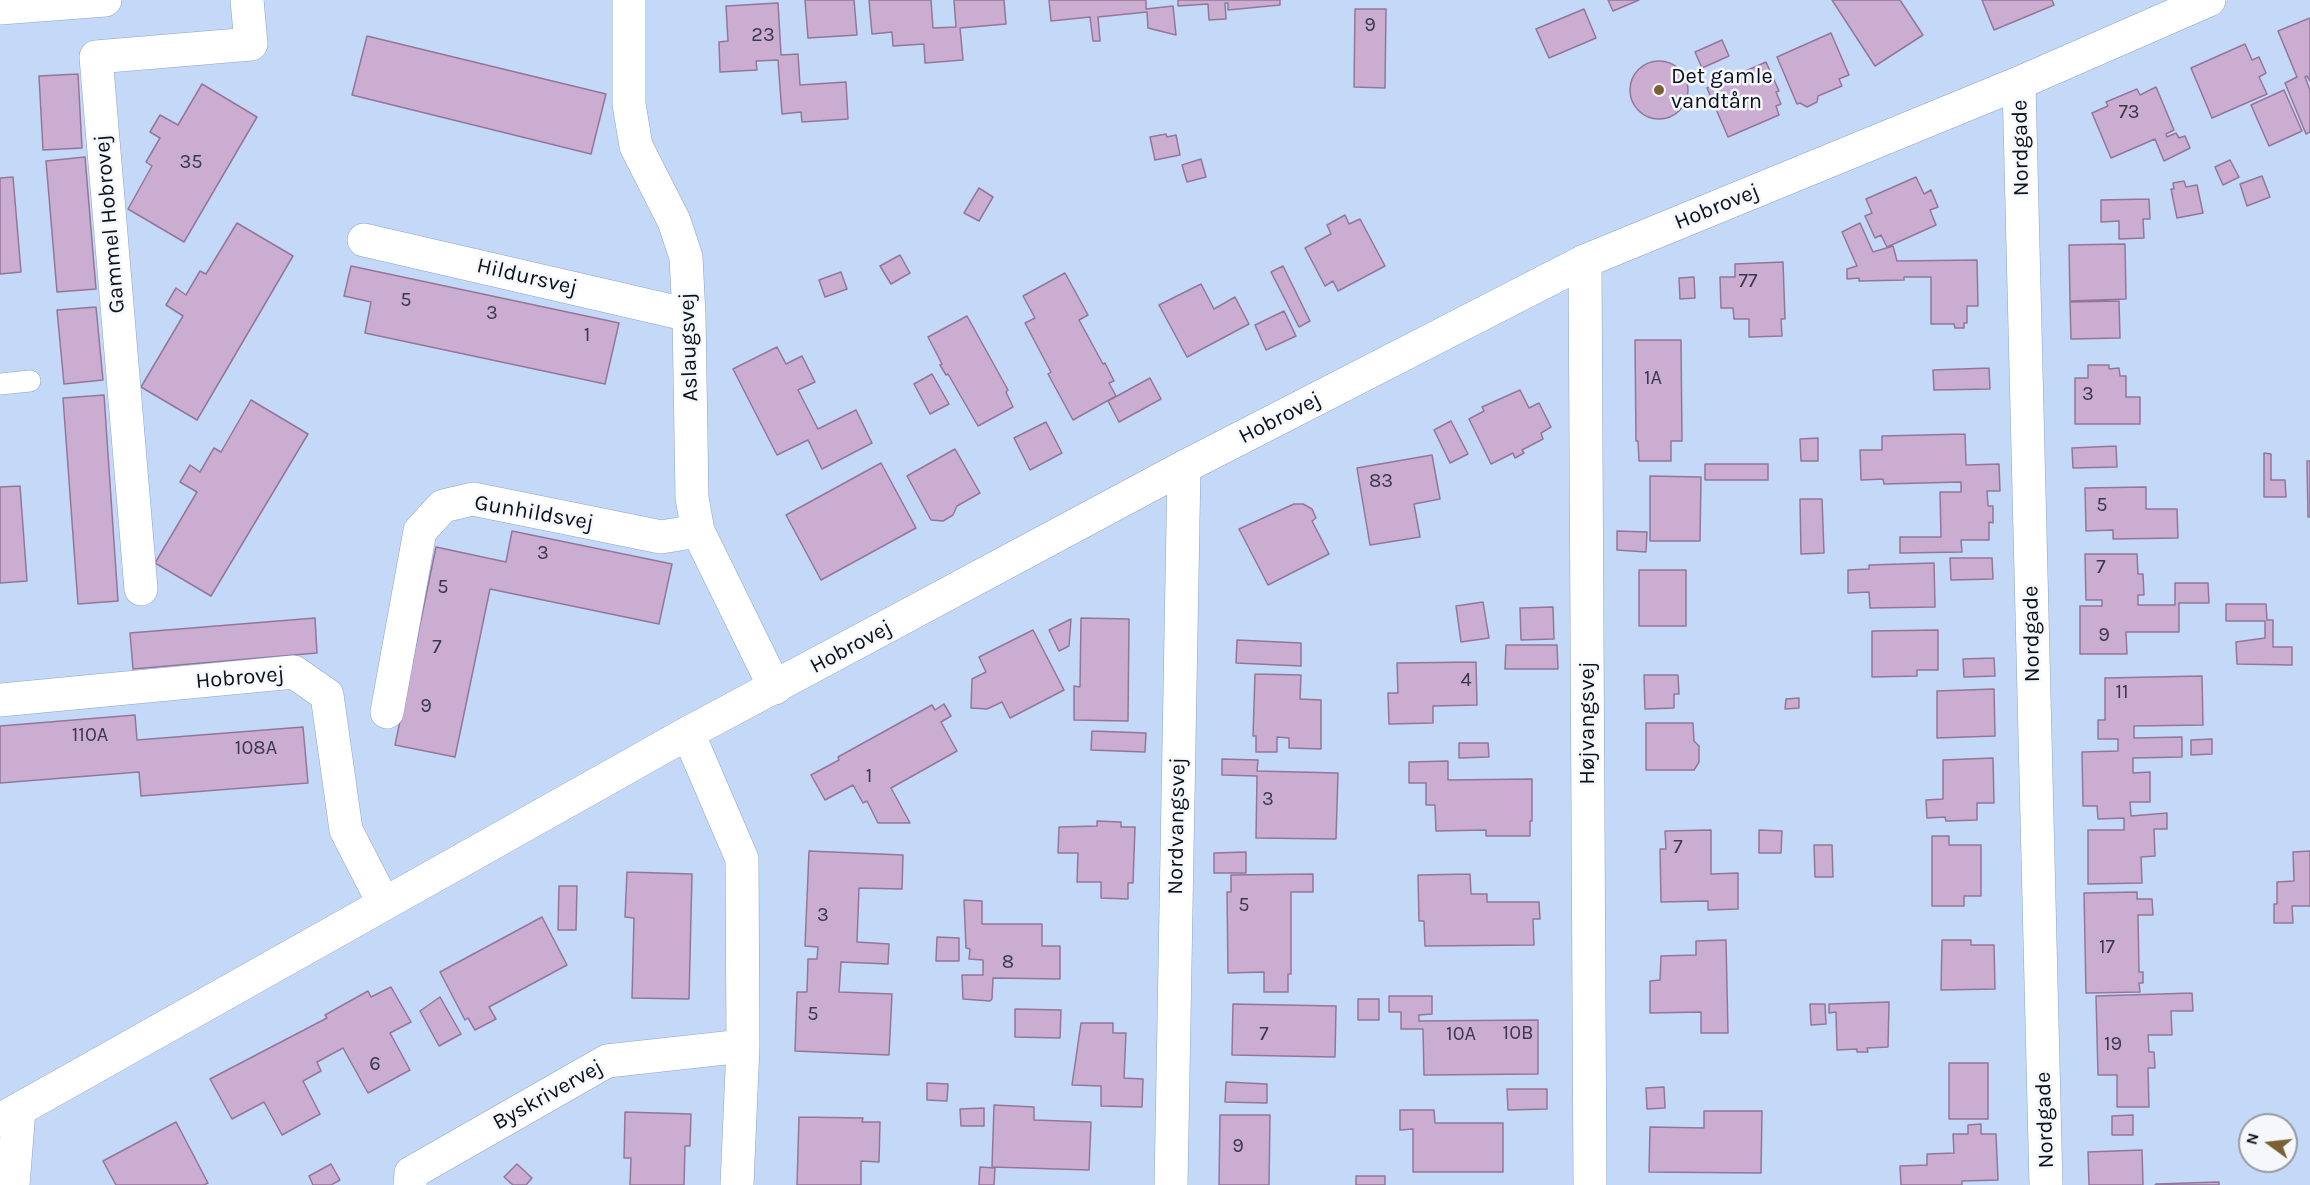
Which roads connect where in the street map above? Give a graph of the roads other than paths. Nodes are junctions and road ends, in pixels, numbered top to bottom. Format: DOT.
graph roads {
  1 [pos="105,0"];
  2 [pos="247,0"];
  3 [pos="629,0"];
  4 [pos="2209,0"];
  5 [pos="0,8"];
  6 [pos="2019,83"];
  7 [pos="364,240"];
  8 [pos="1586,261"];
  9 [pos="689,315"];
  10 [pos="30,381"];
  11 [pos="0,384"];
  12 [pos="1184,467"];
  13 [pos="698,531"];
  14 [pos="141,589"];
  15 [pos="776,688"];
  16 [pos="0,700"];
  17 [pos="387,712"];
  18 [pos="688,733"];
  19 [pos="384,904"];
  20 [pos="743,1046"];
  21 [pos="9,1115"];
  22 [pos="13,1185"];
  23 [pos="410,1185"];
  24 [pos="737,1185"];
  25 [pos="1171,1185"];
  26 [pos="1590,1185"];
  27 [pos="2046,1185"];
  1 -- 5 [label="street"];
  2 -- 14 [label="street, Gammel Hobrovej"];
  3 -- 9 [label="street, Aslaugsvej"];
  4 -- 6 [label="street, Hobrovej"];
  6 -- 8 [label="street, Hobrovej"];
  6 -- 27 [label="street, Nordgade"];
  7 -- 9 [label="street, Hildursvej"];
  8 -- 12 [label="street, Hobrovej"];
  8 -- 26 [label="street, Højvangsvej"];
  9 -- 13 [label="street, Aslaugsvej"];
  10 -- 11 [label="lane"];
  12 -- 15 [label="street, Hobrovej"];
  12 -- 25 [label="street, Nordvangsvej"];
  13 -- 15 [label="street, Aslaugsvej"];
  13 -- 17 [label="street, Gunhildsvej"];
  15 -- 18 [label="street, Hobrovej"];
  16 -- 19 [label="street, Hobrovej"];
  18 -- 19 [label="street, Hobrovej"];
  18 -- 20 [label="street"];
  19 -- 21 [label="street, Hobrovej"];
  20 -- 23 [label="street, Byskrivervej"];
  20 -- 24 [label="street"];
  21 -- 22 [label="street"];
}
